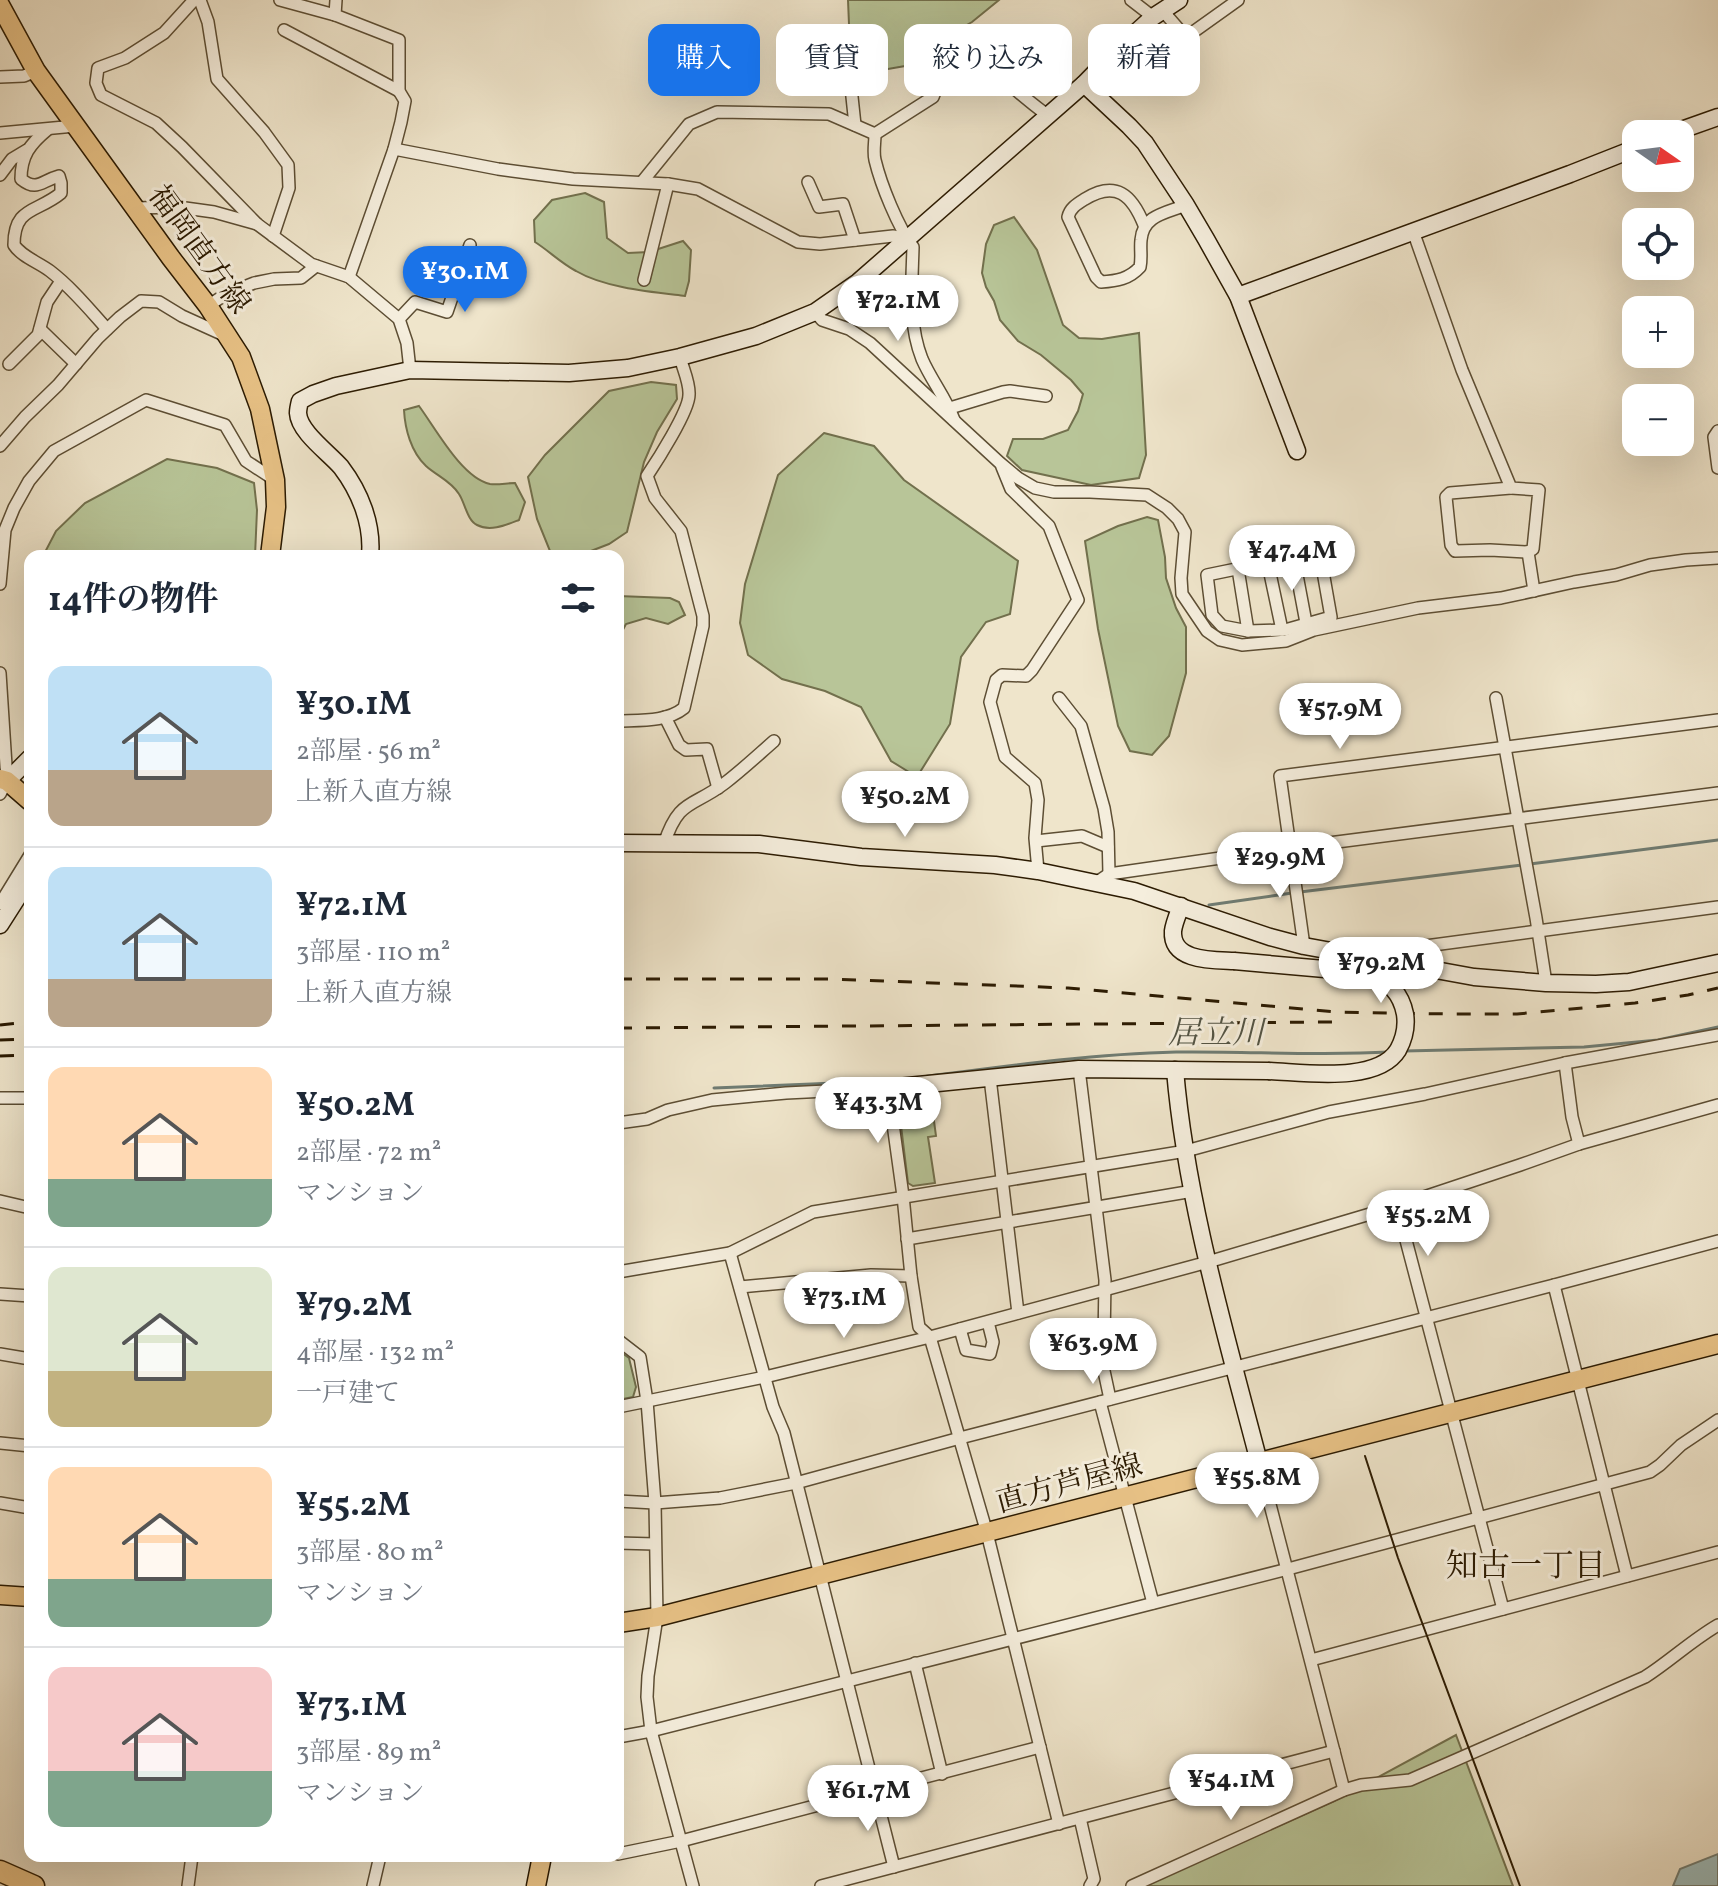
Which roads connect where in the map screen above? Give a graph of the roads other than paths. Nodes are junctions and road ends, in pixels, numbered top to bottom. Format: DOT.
graph roads {
  1 [pos="197,0"];
  2 [pos="280,0"];
  3 [pos="336,0"];
  4 [pos="1131,0"];
  5 [pos="1179,0"];
  6 [pos="1238,0"];
  7 [pos="0,5"];
  8 [pos="1158,14"];
  9 [pos="335,15"];
  10 [pos="284,30"];
  11 [pos="36,71"];
  12 [pos="0,77"];
  13 [pos="1084,84"];
  14 [pos="399,91"];
  15 [pos="852,96"];
  16 [pos="1047,115"];
  17 [pos="1718,117"];
  18 [pos="855,125"];
  19 [pos="75,126"];
  20 [pos="1694,126"];
  21 [pos="47,130"];
  22 [pos="0,133"];
  23 [pos="875,134"];
  24 [pos="28,149"];
  25 [pos="394,149"];
  26 [pos="1622,154"];
  27 [pos="0,175"];
  28 [pos="642,182"];
  29 [pos="808,182"];
  30 [pos="668,184"];
  31 [pos="1186,205"];
  32 [pos="136,208"];
  33 [pos="257,224"];
  34 [pos="1144,225"];
  35 [pos="1413,231"];
  36 [pos="273,236"];
  37 [pos="907,239"];
  38 [pos="855,240"];
  39 [pos="470,245"];
  40 [pos="316,266"];
  41 [pos="349,277"];
  42 [pos="644,280"];
  43 [pos="61,281"];
  44 [pos="1238,296"];
  45 [pos="208,306"];
  46 [pos="815,312"];
  47 [pos="399,319"];
  48 [pos="40,329"];
  49 [pos="107,329"];
  50 [pos="228,336"];
  51 [pos="680,357"];
  52 [pos="9,364"];
  53 [pos="76,364"];
  54 [pos="410,370"];
  55 [pos="1046,396"];
  56 [pos="950,408"];
  57 [pos="955,422"];
  58 [pos="1718,431"];
  59 [pos="0,446"];
  60 [pos="1297,451"];
  61 [pos="1000,463"];
  62 [pos="1718,468"];
  63 [pos="275,480"];
  64 [pos="1511,488"];
  65 [pos="3,528"];
  66 [pos="271,550"];
  67 [pos="370,550"];
  68 [pos="1528,552"];
  69 [pos="1718,558"];
  70 [pos="1294,559"];
  71 [pos="1268,564"];
  72 [pos="1238,569"];
  73 [pos="0,584"];
  74 [pos="1534,591"];
  75 [pos="1308,628"];
  76 [pos="1282,630"];
  77 [pos="1248,631"];
  78 [pos="0,673"];
  79 [pos="1059,698"];
  80 [pos="1496,698"];
  81 [pos="665,717"];
  82 [pos="624,720"];
  83 [pos="1718,720"];
  84 [pos="774,741"];
  85 [pos="1504,747"];
  86 [pos="24,764"];
  87 [pos="2,785"];
  88 [pos="718,788"];
  89 [pos="1718,793"];
  90 [pos="24,798"];
  91 [pos="1519,819"];
  92 [pos="1036,841"];
  93 [pos="624,843"];
  94 [pos="664,844"];
  95 [pos="1108,847"];
  96 [pos="1290,848"];
  97 [pos="24,865"];
  98 [pos="1038,871"];
  99 [pos="1103,878"];
  100 [pos="24,887"];
  101 [pos="0,904"];
  102 [pos="1181,906"];
  103 [pos="1718,907"];
  104 [pos="0,925"];
  105 [pos="1537,931"];
  106 [pos="1304,946"];
  107 [pos="1368,958"];
  108 [pos="1718,963"];
  109 [pos="1546,983"];
  110 [pos="1718,1035"];
  111 [pos="1565,1063"];
  112 [pos="1079,1069"];
  113 [pos="1175,1070"];
  114 [pos="990,1078"];
  115 [pos="888,1088"];
  116 [pos="0,1098"];
  117 [pos="24,1098"];
  118 [pos="1718,1105"];
  119 [pos="624,1122"];
  120 [pos="1579,1144"];
  121 [pos="1186,1151"];
  122 [pos="1092,1167"];
  123 [pos="1002,1180"];
  124 [pos="1193,1191"];
  125 [pos="903,1196"];
  126 [pos="0,1201"];
  127 [pos="1397,1206"];
  128 [pos="24,1207"];
  129 [pos="1097,1207"];
  130 [pos="1008,1223"];
  131 [pos="907,1239"];
  132 [pos="1718,1241"];
  133 [pos="730,1253"];
  134 [pos="1208,1262"];
  135 [pos="624,1271"];
  136 [pos="911,1276"];
  137 [pos="1554,1285"];
  138 [pos="740,1287"];
  139 [pos="1105,1290"];
  140 [pos="0,1294"];
  141 [pos="24,1296"];
  142 [pos="1018,1313"];
  143 [pos="1426,1318"];
  144 [pos="988,1322"];
  145 [pos="960,1329"];
  146 [pos="930,1337"];
  147 [pos="1718,1344"];
  148 [pos="624,1345"];
  149 [pos="0,1354"];
  150 [pos="24,1358"];
  151 [pos="1234,1368"];
  152 [pos="765,1377"];
  153 [pos="1578,1381"];
  154 [pos="1105,1400"];
  155 [pos="647,1401"];
  156 [pos="624,1406"];
  157 [pos="1451,1412"];
  158 [pos="1718,1420"];
  159 [pos="960,1438"];
  160 [pos="0,1443"];
  161 [pos="24,1445"];
  162 [pos="1259,1462"];
  163 [pos="796,1483"];
  164 [pos="1603,1484"];
  165 [pos="1125,1497"];
  166 [pos="624,1501"];
  167 [pos="0,1503"];
  168 [pos="655,1503"];
  169 [pos="24,1507"];
  170 [pos="1479,1518"];
  171 [pos="987,1533"];
  172 [pos="624,1543"];
  173 [pos="655,1544"];
  174 [pos="1718,1552"];
  175 [pos="1288,1569"];
  176 [pos="821,1575"];
  177 [pos="1627,1576"];
  178 [pos="0,1595"];
  179 [pos="24,1597"];
  180 [pos="1153,1603"];
  181 [pos="1503,1609"];
  182 [pos="657,1617"];
  183 [pos="624,1622"];
  184 [pos="1718,1625"];
  185 [pos="1013,1640"];
  186 [pos="1311,1660"];
  187 [pos="915,1663"];
  188 [pos="847,1680"];
  189 [pos="651,1731"];
  190 [pos="624,1736"];
  191 [pos="1040,1747"];
  192 [pos="1334,1751"];
  193 [pos="942,1774"];
  194 [pos="1344,1790"];
  195 [pos="875,1791"];
  196 [pos="1080,1818"];
  197 [pos="1059,1824"];
  198 [pos="681,1841"];
  199 [pos="624,1853"];
  200 [pos="191,1862"];
  201 [pos="379,1862"];
  202 [pos="541,1862"];
  203 [pos="894,1867"];
  204 [pos="0,1871"];
  205 [pos="34,1886"];
  206 [pos="188,1886"];
  207 [pos="373,1886"];
  208 [pos="536,1886"];
  209 [pos="693,1886"];
  210 [pos="821,1886"];
  211 [pos="1090,1886"];
  212 [pos="1132,1886"];
  1 -- 33 [label="street"];
  1 -- 36 [label="street"];
  2 -- 9 [label="street"];
  3 -- 9 [label="street"];
  4 -- 8 [label="street"];
  5 -- 8 [label="street"];
  6 -- 8 [label="street"];
  7 -- 11 [label="main road, 福岡直方線"];
  8 -- 13 [label="street"];
  9 -- 14 [label="street"];
  10 -- 14 [label="street"];
  11 -- 12 [label="street"];
  11 -- 19 [label="main road, 福岡直方線"];
  13 -- 16 [label="street"];
  13 -- 31 [label="street"];
  14 -- 25 [label="street"];
  15 -- 18 [label="street"];
  16 -- 23 [label="street"];
  16 -- 37 [label="street"];
  17 -- 20 [label="street"];
  18 -- 23 [label="street"];
  18 -- 28 [label="street"];
  19 -- 21 [label="street"];
  19 -- 32 [label="main road, 福岡直方線"];
  21 -- 22 [label="street"];
  21 -- 24 [label="street"];
  23 -- 37 [label="street"];
  24 -- 27 [label="street"];
  24 -- 43 [label="street"];
  25 -- 28 [label="street"];
  25 -- 41 [label="street"];
  26 -- 35 [label="street"];
  28 -- 30 [label="street"];
  29 -- 38 [label="street"];
  30 -- 38 [label="street"];
  30 -- 42 [label="street"];
  31 -- 34 [label="street"];
  31 -- 44 [label="street"];
  32 -- 33 [label="street"];
  32 -- 45 [label="main road, 福岡直方線"];
  33 -- 36 [label="street"];
  34 -- 34 [label="street"];
  35 -- 44 [label="street"];
  35 -- 64 [label="street"];
  36 -- 40 [label="street"];
  37 -- 38 [label="street"];
  37 -- 46 [label="street"];
  37 -- 56 [label="street"];
  39 -- 47 [label="street"];
  40 -- 41 [label="street"];
  40 -- 45 [label="street"];
  41 -- 47 [label="street"];
  43 -- 48 [label="street"];
  43 -- 49 [label="street"];
  44 -- 60 [label="street"];
  45 -- 50 [label="main road, 福岡直方線"];
  46 -- 51 [label="street"];
  46 -- 57 [label="street"];
  47 -- 54 [label="street"];
  48 -- 52 [label="street"];
  48 -- 53 [label="street"];
  49 -- 50 [label="street"];
  49 -- 53 [label="street"];
  50 -- 63 [label="main road, 福岡直方線"];
  51 -- 54 [label="street"];
  51 -- 81 [label="street"];
  53 -- 59 [label="street"];
  54 -- 67 [label="street"];
  55 -- 56 [label="street"];
  56 -- 57 [label="street"];
  57 -- 61 [label="street"];
  58 -- 62 [label="street"];
  61 -- 75 [label="street"];
  61 -- 92 [label="street"];
  63 -- 65 [label="street"];
  63 -- 66 [label="main road, 福岡直方線"];
  64 -- 68 [label="street"];
  64 -- 68 [label="street"];
  65 -- 73 [label="street"];
  68 -- 74 [label="street"];
  69 -- 74 [label="street"];
  70 -- 71 [label="street"];
  70 -- 75 [label="street"];
  70 -- 75 [label="street"];
  71 -- 72 [label="street"];
  71 -- 76 [label="street"];
  72 -- 77 [label="street"];
  72 -- 77 [label="street"];
  74 -- 75 [label="street"];
  75 -- 76 [label="street"];
  76 -- 77 [label="street"];
  78 -- 87 [label="street"];
  79 -- 95 [label="street"];
  80 -- 85 [label="street"];
  81 -- 82 [label="street"];
  81 -- 88 [label="street"];
  83 -- 85 [label="street"];
  84 -- 88 [label="street"];
  85 -- 91 [label="street"];
  85 -- 96 [label="street"];
  86 -- 87 [label="street"];
  87 -- 90 [label="main road"];
  88 -- 94 [label="street"];
  89 -- 91 [label="street"];
  91 -- 96 [label="street"];
  91 -- 105 [label="street"];
  92 -- 95 [label="street"];
  92 -- 98 [label="street"];
  93 -- 94 [label="street"];
  94 -- 98 [label="street"];
  95 -- 99 [label="street"];
  96 -- 99 [label="street"];
  96 -- 106 [label="street"];
  97 -- 101 [label="street"];
  98 -- 99 [label="street"];
  99 -- 102 [label="street"];
  100 -- 104 [label="street"];
  102 -- 106 [label="street"];
  102 -- 113 [label="street, bridge"];
  103 -- 105 [label="street"];
  105 -- 107 [label="street"];
  105 -- 109 [label="street"];
  106 -- 107 [label="street"];
  107 -- 109 [label="street"];
  108 -- 109 [label="street"];
  110 -- 111 [label="street"];
  111 -- 120 [label="street"];
  111 -- 121 [label="street"];
  112 -- 113 [label="street"];
  112 -- 114 [label="street"];
  112 -- 122 [label="street"];
  113 -- 121 [label="street"];
  114 -- 115 [label="street"];
  114 -- 123 [label="street"];
  115 -- 119 [label="street"];
  115 -- 125 [label="street"];
  116 -- 117 [label="street"];
  118 -- 120 [label="street"];
  120 -- 127 [label="street"];
  121 -- 122 [label="street"];
  121 -- 124 [label="street"];
  122 -- 123 [label="street"];
  122 -- 129 [label="street"];
  123 -- 125 [label="street"];
  123 -- 130 [label="street"];
  124 -- 129 [label="street"];
  124 -- 134 [label="street"];
  125 -- 131 [label="street"];
  125 -- 133 [label="street"];
  126 -- 128 [label="street"];
  127 -- 134 [label="street"];
  127 -- 143 [label="street"];
  129 -- 130 [label="street"];
  129 -- 139 [label="street"];
  130 -- 131 [label="street"];
  130 -- 142 [label="street"];
  131 -- 136 [label="street"];
  132 -- 137 [label="street"];
  133 -- 135 [label="street"];
  133 -- 138 [label="street"];
  134 -- 139 [label="street"];
  134 -- 151 [label="street"];
  136 -- 138 [label="street"];
  136 -- 146 [label="street"];
  137 -- 143 [label="street"];
  137 -- 153 [label="street"];
  138 -- 152 [label="street"];
  139 -- 142 [label="street"];
  139 -- 154 [label="street"];
  140 -- 141 [label="street"];
  142 -- 144 [label="street"];
  143 -- 151 [label="street"];
  143 -- 157 [label="street"];
  144 -- 145 [label="street"];
  144 -- 145 [label="street"];
  145 -- 146 [label="street"];
  146 -- 152 [label="street"];
  146 -- 159 [label="street"];
  147 -- 153 [label="main road, 直方芦屋線"];
  148 -- 155 [label="street"];
  149 -- 150 [label="street"];
  151 -- 154 [label="street"];
  151 -- 162 [label="street"];
  152 -- 155 [label="street"];
  152 -- 163 [label="street"];
  153 -- 157 [label="main road, 直方芦屋線"];
  153 -- 164 [label="street"];
  154 -- 159 [label="street"];
  154 -- 165 [label="street"];
  155 -- 156 [label="street"];
  155 -- 168 [label="street"];
  157 -- 162 [label="main road, 直方芦屋線"];
  157 -- 170 [label="street"];
  158 -- 164 [label="street"];
  159 -- 163 [label="street"];
  159 -- 171 [label="street"];
  160 -- 161 [label="street"];
  162 -- 165 [label="main road, 直方芦屋線"];
  162 -- 175 [label="street"];
  163 -- 168 [label="street"];
  163 -- 176 [label="street"];
  164 -- 170 [label="street"];
  164 -- 177 [label="street"];
  165 -- 171 [label="main road, 直方芦屋線"];
  165 -- 180 [label="street"];
  166 -- 168 [label="street"];
  167 -- 169 [label="street"];
  168 -- 173 [label="street"];
  170 -- 175 [label="street"];
  170 -- 181 [label="street"];
  171 -- 176 [label="main road, 直方芦屋線"];
  171 -- 185 [label="street"];
  172 -- 173 [label="street"];
  173 -- 182 [label="street"];
  174 -- 177 [label="street"];
  175 -- 180 [label="street"];
  175 -- 186 [label="street"];
  176 -- 182 [label="main road, 直方芦屋線"];
  176 -- 188 [label="street"];
  177 -- 181 [label="street"];
  178 -- 179 [label="main road"];
  180 -- 185 [label="street"];
  181 -- 186 [label="street"];
  182 -- 183 [label="main road, 直方芦屋線"];
  182 -- 189 [label="street"];
  184 -- 194 [label="street"];
  185 -- 187 [label="street"];
  185 -- 191 [label="street"];
  186 -- 192 [label="street"];
  187 -- 188 [label="street"];
  187 -- 193 [label="street"];
  188 -- 189 [label="street"];
  188 -- 195 [label="street"];
  189 -- 190 [label="street"];
  189 -- 198 [label="street"];
  191 -- 193 [label="street"];
  191 -- 197 [label="street"];
  192 -- 194 [label="street"];
  192 -- 196 [label="street"];
  193 -- 195 [label="street"];
  194 -- 212 [label="street"];
  195 -- 198 [label="street"];
  195 -- 203 [label="street"];
  196 -- 197 [label="street"];
  196 -- 211 [label="street"];
  197 -- 203 [label="street"];
  198 -- 199 [label="street"];
  198 -- 209 [label="street"];
  200 -- 206 [label="street"];
  201 -- 207 [label="street"];
  202 -- 208 [label="main road"];
  203 -- 210 [label="street"];
  204 -- 205 [label="highway"];
}
